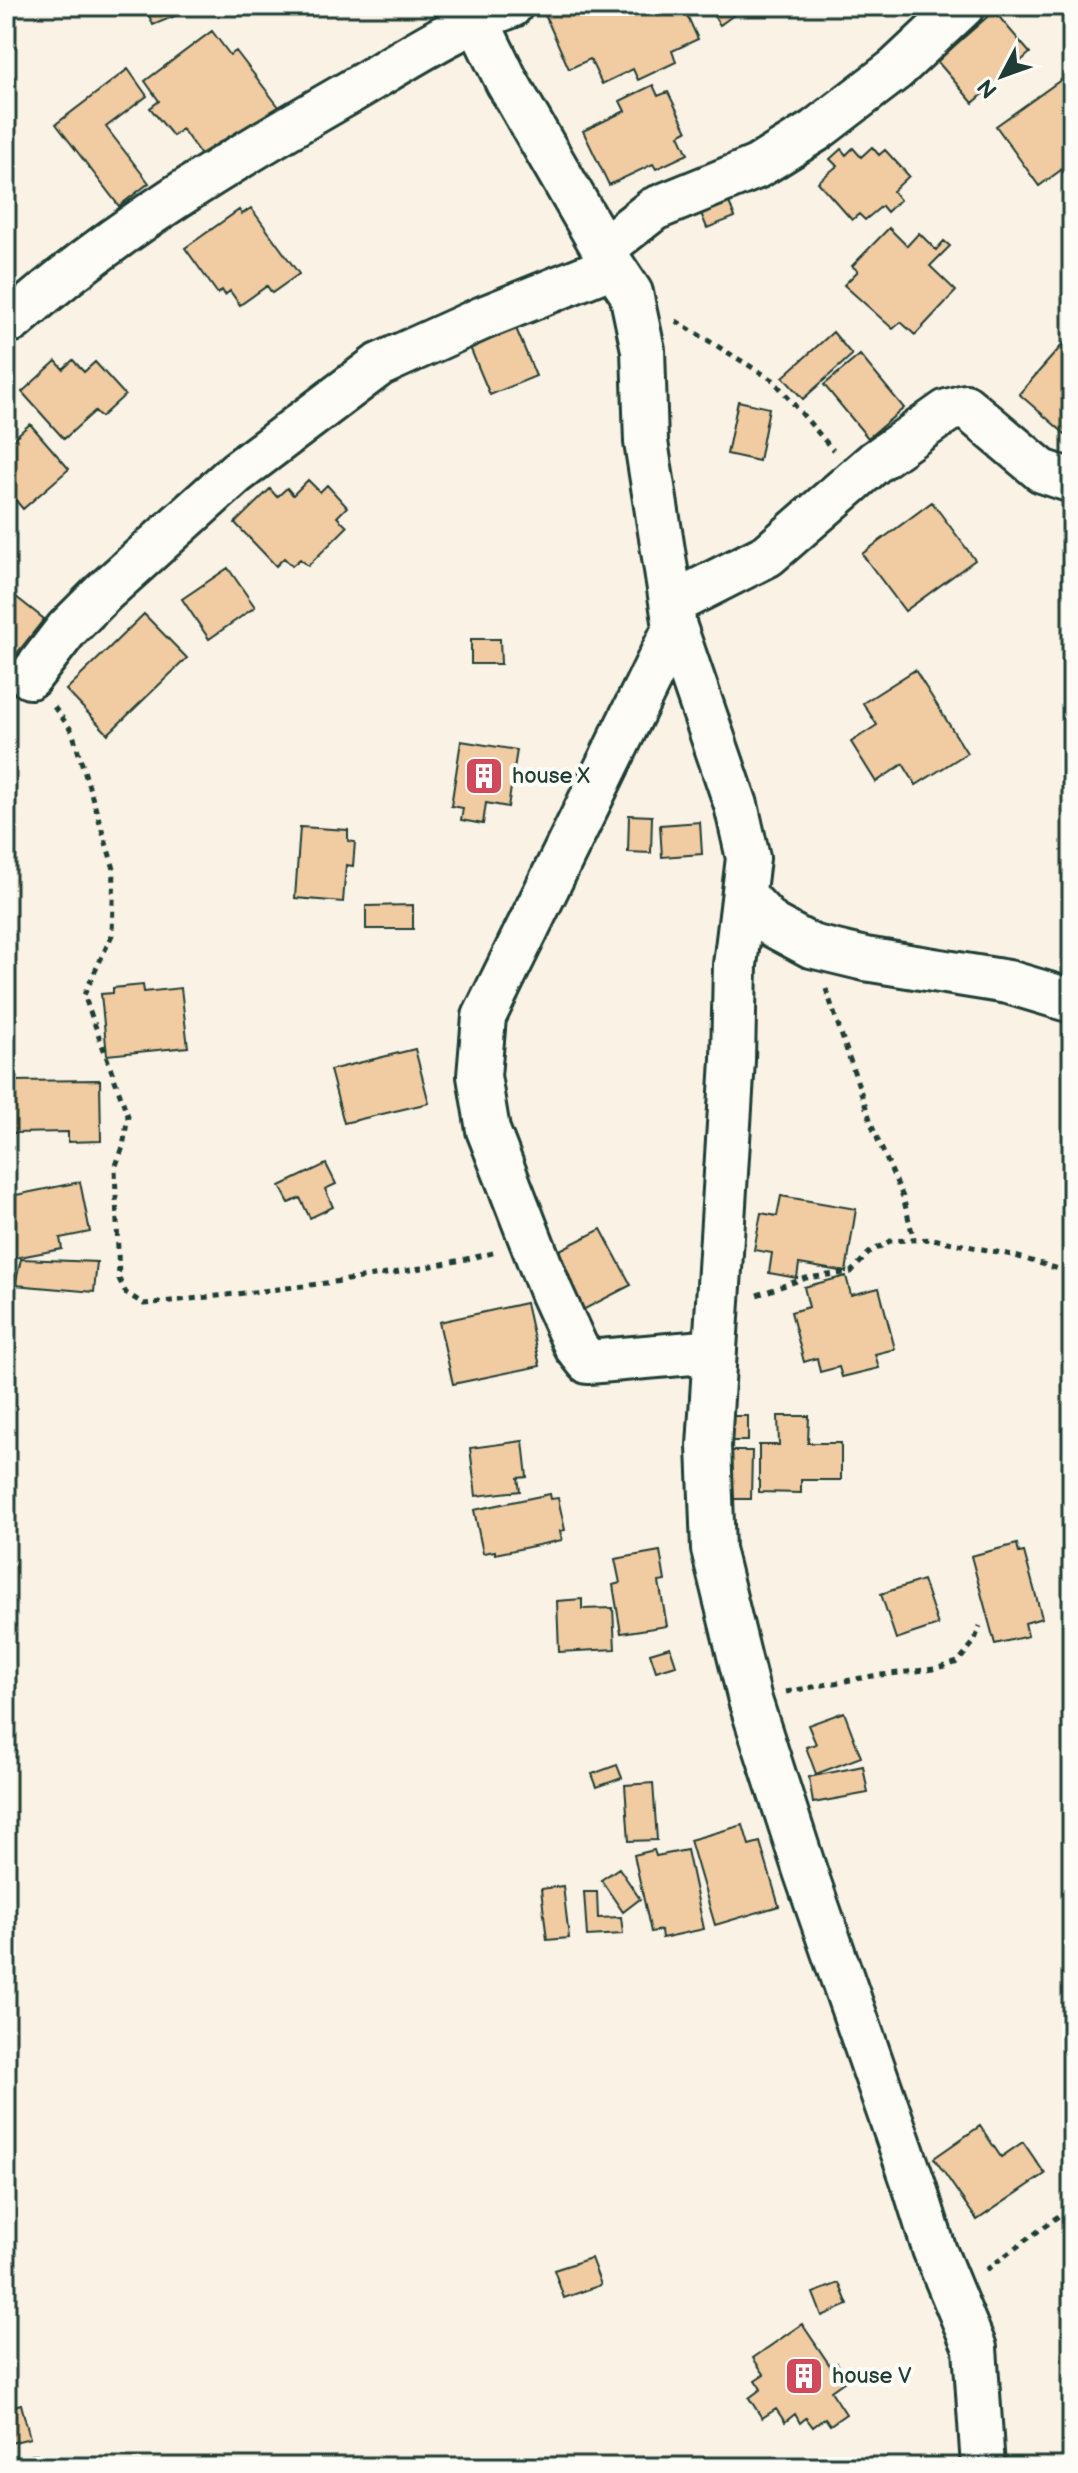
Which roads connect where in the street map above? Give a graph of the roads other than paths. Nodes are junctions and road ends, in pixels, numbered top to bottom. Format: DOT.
graph roads {
  1 [pos="963,6"];
  2 [pos="486,10"];
  3 [pos="616,269"];
  4 [pos="13,320"];
  5 [pos="1072,481"];
  6 [pos="674,615"];
  7 [pos="30,677"];
  8 [pos="745,896"];
  9 [pos="1072,1001"];
  10 [pos="715,1351"];
  11 [pos="983,2467"];
  1 -- 3 [label="street"];
  2 -- 3 [label="street"];
  2 -- 4 [label="street"];
  3 -- 6 [label="street"];
  3 -- 7 [label="street"];
  5 -- 6 [label="street"];
  6 -- 8 [label="street"];
  6 -- 10 [label="street"];
  8 -- 9 [label="street"];
  8 -- 10 [label="street"];
  10 -- 11 [label="street"];
}
